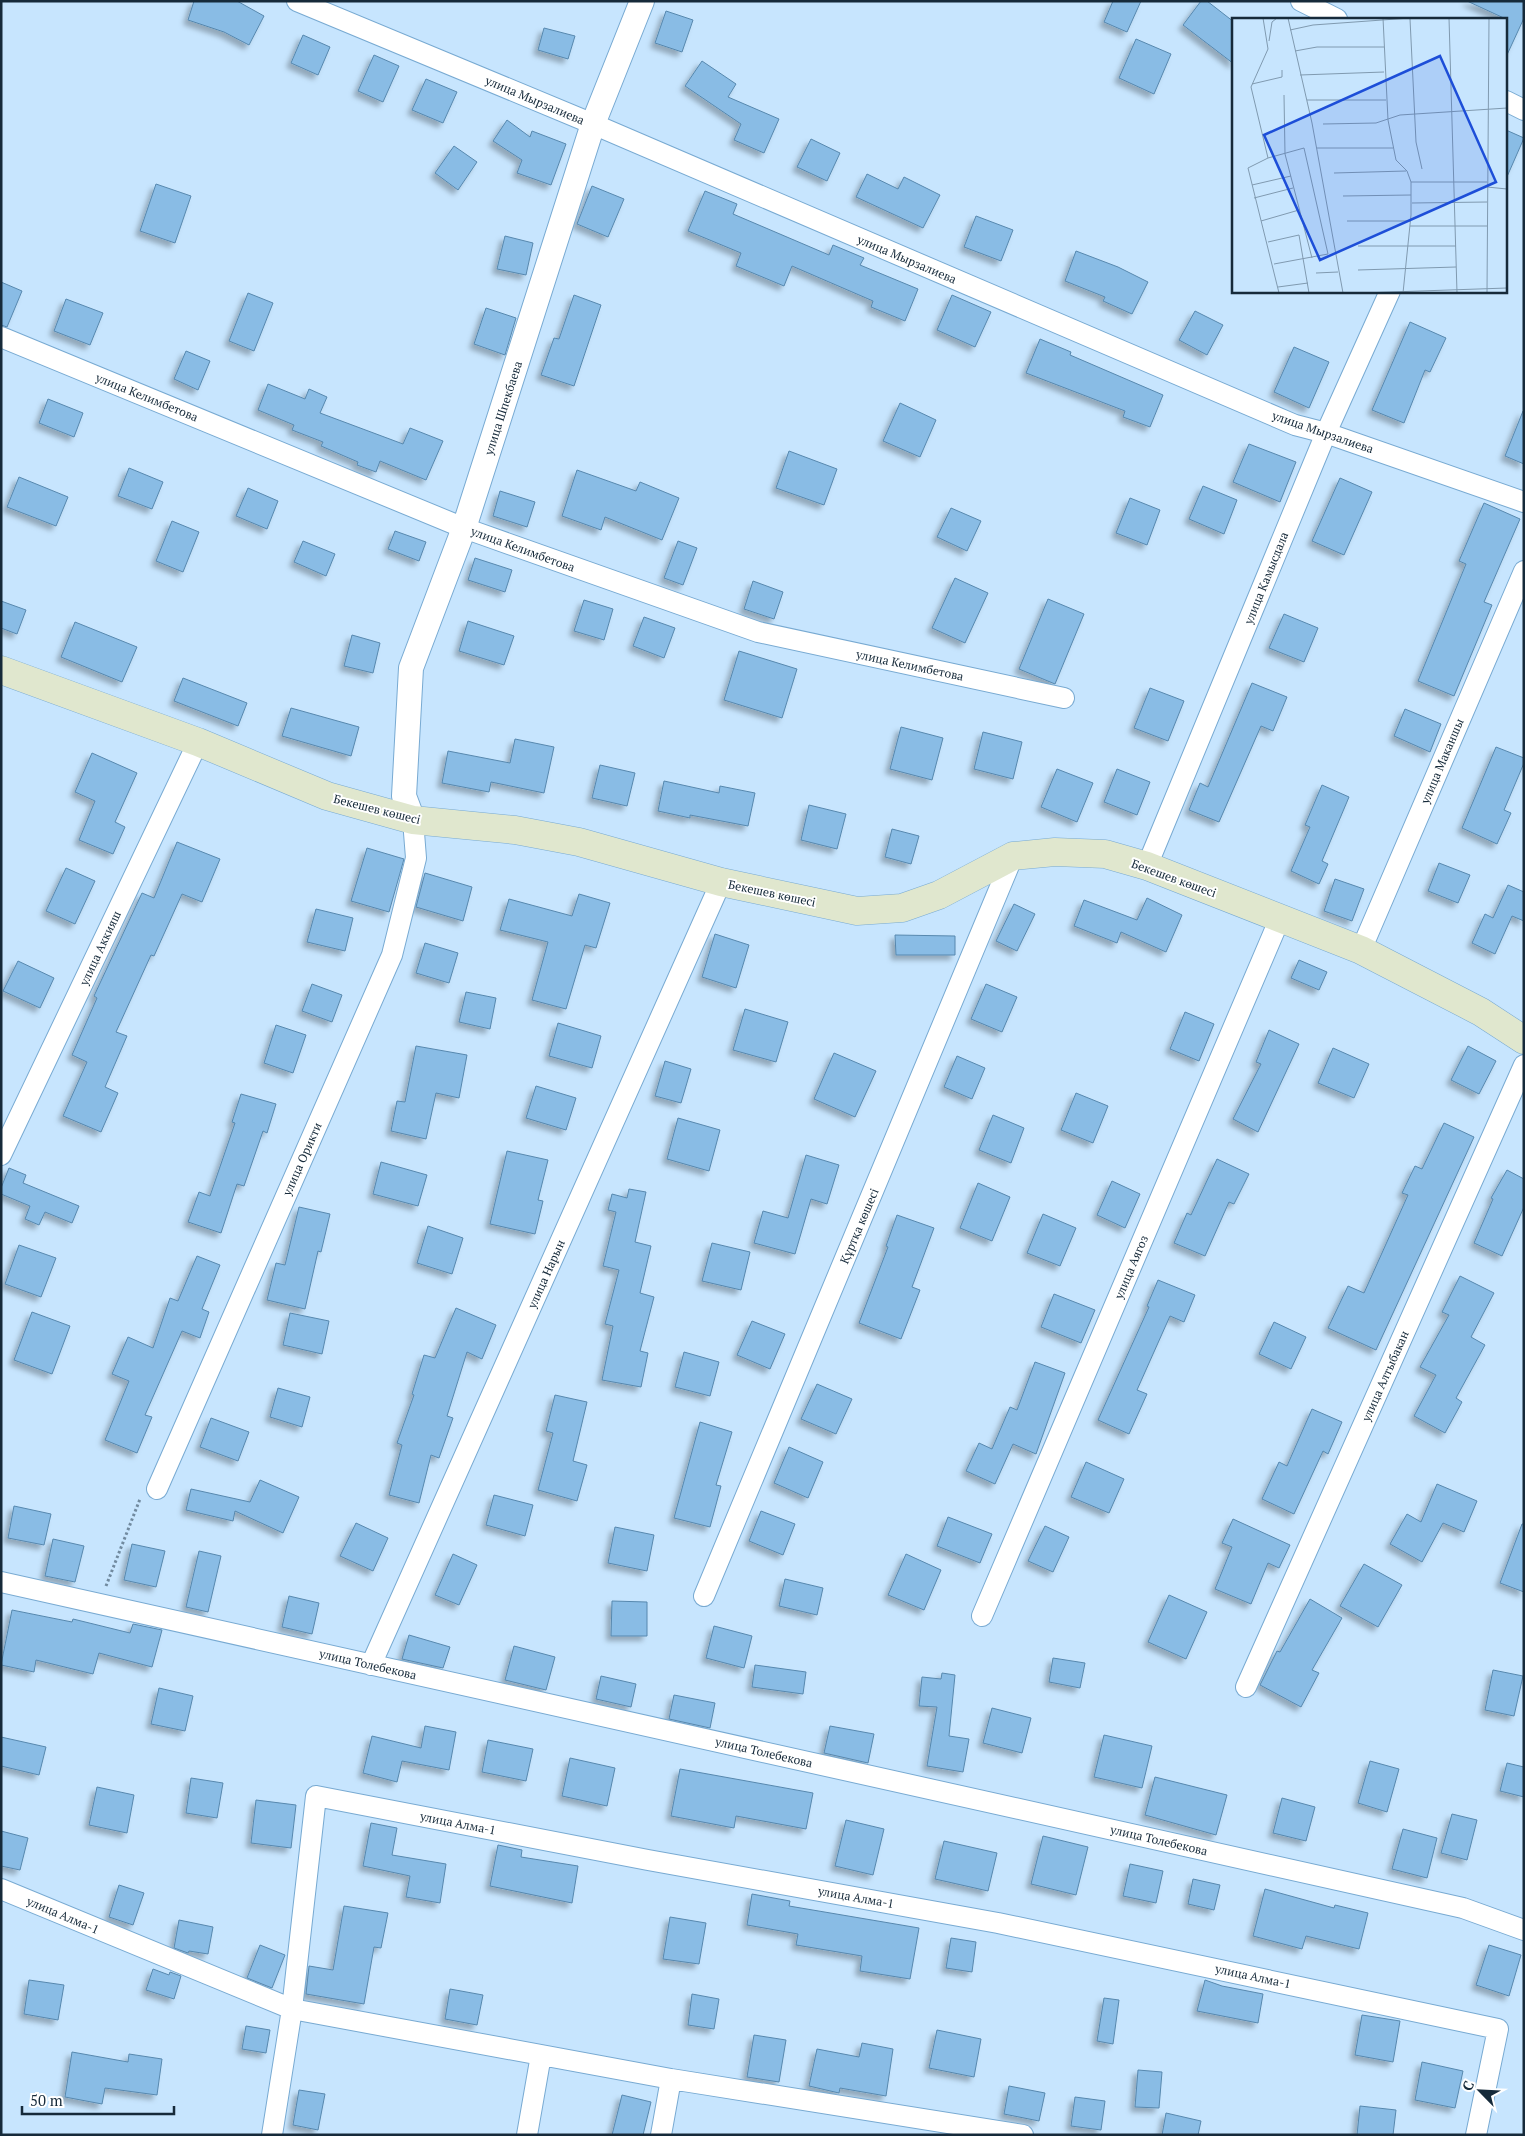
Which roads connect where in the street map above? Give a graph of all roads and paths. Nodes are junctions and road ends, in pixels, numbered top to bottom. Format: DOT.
graph roads {
  1 [pos="297,1"];
  2 [pos="642,1"];
  3 [pos="1301,1"];
  4 [pos="1335,18"];
  5 [pos="1508,102"];
  6 [pos="1524,110"];
  7 [pos="593,124"];
  8 [pos="1390,292"];
  9 [pos="1,337"];
  10 [pos="1326,433"];
  11 [pos="1524,502"];
  12 [pos="464,528"];
  13 [pos="1524,571"];
  14 [pos="1,670"];
  15 [pos="1064,698"];
  16 [pos="198,742"];
  17 [pos="412,820"];
  18 [pos="1013,856"];
  19 [pos="1147,866"];
  20 [pos="721,882"];
  21 [pos="1280,918"];
  22 [pos="1361,950"];
  23 [pos="1524,1040"];
  24 [pos="1524,1065"];
  25 [pos="1,1155"];
  26 [pos="157,1489"];
  27 [pos="1,1582"];
  28 [pos="704,1596"];
  29 [pos="100,1604"];
  30 [pos="982,1616"];
  31 [pos="371,1665"];
  32 [pos="1246,1687"];
  33 [pos="1,1889"];
  34 [pos="1524,1930"];
  35 [pos="292,2009"];
  36 [pos="541,2055"];
  37 [pos="671,2079"];
  38 [pos="924,2127"];
  39 [pos="272,2135"];
  40 [pos="526,2135"];
  41 [pos="661,2135"];
  42 [pos="1023,2135"];
  43 [pos="1476,2135"];
  1 -- 7 [label="street, улица Мырзалиева"];
  2 -- 7 [label="street, улица Шпекбаева"];
  3 -- 4 [label="street"];
  5 -- 6 [label="street"];
  7 -- 10 [label="street, улица Мырзалиева"];
  7 -- 12 [label="street, улица Шпекбаева"];
  8 -- 10 [label="street, улица Камысдала"];
  9 -- 12 [label="street, улица Келимбетова"];
  10 -- 11 [label="street, улица Мырзалиева"];
  10 -- 19 [label="street, улица Камысдала"];
  12 -- 15 [label="street, улица Келимбетова"];
  12 -- 17 [label="street, улица Шпекбаева"];
  13 -- 22 [label="street, улица Маканшы"];
  14 -- 16 [label="main road, Бекешев көшесі"];
  16 -- 17 [label="main road, Бекешев көшесі"];
  16 -- 25 [label="street, улица Аккияш"];
  17 -- 20 [label="main road, Бекешев көшесі"];
  17 -- 26 [label="street, улица Орикти"];
  18 -- 19 [label="main road, Бекешев көшесі"];
  18 -- 20 [label="main road, Бекешев көшесі"];
  18 -- 28 [label="street, Құртқа көшесі"];
  19 -- 21 [label="main road, Бекешев көшесі"];
  20 -- 31 [label="street, улица Нарын"];
  21 -- 22 [label="main road, Бекешев көшесі"];
  21 -- 30 [label="street, улица Аягоз"];
  22 -- 23 [label="main road, Бекешев көшесі"];
  24 -- 32 [label="street, улица Алтыбакан"];
  26 -- 29 [label="path"];
  27 -- 29 [label="street, улица Толебекова"];
  29 -- 31 [label="street, улица Толебекова"];
  31 -- 34 [label="street, улица Толебекова"];
  33 -- 35 [label="street, улица Алма-1"];
  35 -- 36 [label="street, улица Алма-1"];
  35 -- 39 [label="street, улица Алма-1"];
  35 -- 43 [label="street, улица Алма-1"];
  36 -- 37 [label="street, улица Алма-1"];
  36 -- 40 [label="street"];
  37 -- 38 [label="street, улица Алма-1"];
  37 -- 41 [label="street"];
  38 -- 42 [label="street, улица Алма-1"];
}
